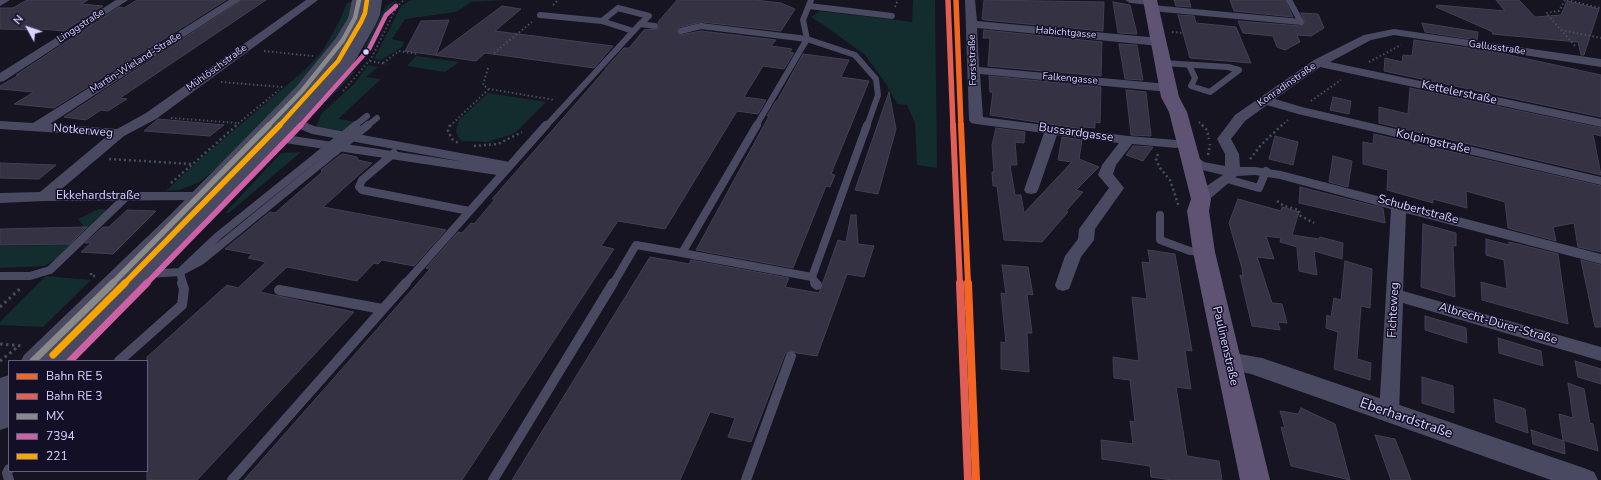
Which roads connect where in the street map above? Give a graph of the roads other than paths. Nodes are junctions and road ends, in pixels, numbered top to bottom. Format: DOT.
graph roads {
  1 [pos="5,0"];
  2 [pos="122,0"];
  3 [pos="236,0"];
  4 [pos="313,0"];
  5 [pos="360,0"];
  6 [pos="375,0"];
  7 [pos="391,0"];
  8 [pos="970,0"];
  9 [pos="1130,0"];
  10 [pos="1288,0"];
  11 [pos="0,3"];
  12 [pos="810,3"];
  13 [pos="1150,3"];
  14 [pos="540,15"];
  15 [pos="892,16"];
  16 [pos="602,21"];
  17 [pos="640,24"];
  18 [pos="972,24"];
  19 [pos="655,26"];
  20 [pos="633,31"];
  21 [pos="681,31"];
  22 [pos="1394,32"];
  23 [pos="807,39"];
  24 [pos="1159,42"];
  25 [pos="348,61"];
  26 [pos="1596,62"];
  27 [pos="1163,63"];
  28 [pos="1318,63"];
  29 [pos="1189,65"];
  30 [pos="973,70"];
  31 [pos="0,78"];
  32 [pos="1169,92"];
  33 [pos="1265,100"];
  34 [pos="299,116"];
  35 [pos="367,116"];
  36 [pos="377,118"];
  37 [pos="976,120"];
  38 [pos="1601,123"];
  39 [pos="0,125"];
  40 [pos="36,127"];
  41 [pos="1052,130"];
  42 [pos="119,133"];
  43 [pos="343,136"];
  44 [pos="279,138"];
  45 [pos="354,138"];
  46 [pos="1128,140"];
  47 [pos="1168,144"];
  48 [pos="329,145"];
  49 [pos="402,146"];
  50 [pos="340,148"];
  51 [pos="391,156"];
  52 [pos="1190,158"];
  53 [pos="506,169"];
  54 [pos="1230,176"];
  55 [pos="1601,181"];
  56 [pos="1031,190"];
  57 [pos="44,196"];
  58 [pos="126,197"];
  59 [pos="197,197"];
  60 [pos="0,198"];
  61 [pos="1193,206"];
  62 [pos="1400,206"];
  63 [pos="469,211"];
  64 [pos="1160,215"];
  65 [pos="1204,252"];
  66 [pos="682,253"];
  67 [pos="1601,259"];
  68 [pos="180,272"];
  69 [pos="145,274"];
  70 [pos="0,276"];
  71 [pos="812,277"];
  72 [pos="818,285"];
  73 [pos="1063,285"];
  74 [pos="279,290"];
  75 [pos="1394,294"];
  76 [pos="382,309"];
  77 [pos="29,354"];
  78 [pos="1601,354"];
  79 [pos="792,356"];
  80 [pos="59,360"];
  81 [pos="120,360"];
  82 [pos="1228,361"];
  83 [pos="8,386"];
  84 [pos="0,394"];
  85 [pos="8,412"];
  86 [pos="1389,413"];
  87 [pos="0,420"];
  88 [pos="232,480"];
  89 [pos="492,480"];
  90 [pos="746,480"];
  91 [pos="1255,480"];
  92 [pos="1584,480"];
  1 -- 11 [label="street"];
  2 -- 31 [label="street, Linggstraße"];
  3 -- 40 [label="street, Martin-Wieland-Straße"];
  4 -- 42 [label="street, Mühlöschstraße"];
  5 -- 59 [label="street"];
  6 -- 25 [label="street"];
  7 -- 25 [label="street"];
  8 -- 18 [label="street, Forststraße"];
  9 -- 13 [label="street"];
  10 -- 13 [label="lane"];
  12 -- 15 [label="lane"];
  12 -- 23 [label="lane"];
  13 -- 24 [label="main road, Paulinenstraße"];
  14 -- 16 [label="lane"];
  16 -- 17 [label="lane"];
  16 -- 20 [label="lane"];
  17 -- 19 [label="lane"];
  17 -- 20 [label="lane"];
  18 -- 24 [label="street, Habichtgasse"];
  18 -- 30 [label="street, Forststraße"];
  20 -- 53 [label="lane"];
  21 -- 23 [label="lane"];
  22 -- 26 [label="street, Gallusstraße"];
  22 -- 28 [label="street, Konradinstraße"];
  23 -- 66 [label="lane"];
  23 -- 71 [label="lane"];
  24 -- 27 [label="main road, Paulinenstraße"];
  25 -- 34 [label="street"];
  27 -- 29 [label="lane"];
  27 -- 32 [label="main road, Paulinenstraße"];
  28 -- 33 [label="street, Konradinstraße"];
  28 -- 38 [label="street, Kettelerstraße"];
  29 -- 29 [label="lane"];
  30 -- 32 [label="street, Falkengasse"];
  30 -- 37 [label="street, Forststraße"];
  32 -- 47 [label="main road, Paulinenstraße"];
  32 -- 52 [label="main road, Paulinenstraße"];
  33 -- 54 [label="street, Konradinstraße"];
  33 -- 55 [label="street, Kolpingstraße"];
  34 -- 43 [label="lane"];
  34 -- 44 [label="street"];
  35 -- 43 [label="lane"];
  36 -- 45 [label="lane"];
  37 -- 41 [label="street, Bussardgasse"];
  39 -- 40 [label="street, Notkerweg"];
  40 -- 42 [label="street, Notkerweg"];
  41 -- 46 [label="street, Bussardgasse"];
  41 -- 56 [label="street"];
  42 -- 57 [label="street, Notkerweg"];
  43 -- 45 [label="lane"];
  43 -- 48 [label="lane"];
  44 -- 48 [label="lane"];
  44 -- 69 [label="street"];
  45 -- 49 [label="lane"];
  45 -- 50 [label="lane"];
  46 -- 47 [label="street, Bussardgasse"];
  46 -- 73 [label="street"];
  47 -- 61 [label="main road, Paulinenstraße"];
  48 -- 50 [label="lane"];
  48 -- 68 [label="lane"];
  49 -- 51 [label="lane"];
  49 -- 53 [label="lane"];
  50 -- 51 [label="lane"];
  50 -- 68 [label="lane"];
  51 -- 53 [label="lane"];
  51 -- 63 [label="lane"];
  52 -- 54 [label="street, Schubertstraße"];
  52 -- 61 [label="main road, Paulinenstraße"];
  53 -- 63 [label="lane"];
  54 -- 61 [label="street"];
  54 -- 62 [label="street, Schubertstraße"];
  57 -- 58 [label="street, Ekkehardstraße"];
  57 -- 60 [label="street, Ekkehardstraße"];
  58 -- 59 [label="street, Ekkehardstraße"];
  58 -- 70 [label="lane"];
  59 -- 77 [label="street"];
  61 -- 65 [label="main road, Paulinenstraße"];
  62 -- 67 [label="street, Schubertstraße"];
  62 -- 75 [label="street, Fichteweg"];
  63 -- 76 [label="lane"];
  64 -- 65 [label="lane"];
  65 -- 82 [label="main road, Paulinenstraße"];
  66 -- 71 [label="lane"];
  66 -- 89 [label="lane"];
  68 -- 69 [label="lane"];
  68 -- 81 [label="lane"];
  69 -- 80 [label="street"];
  71 -- 72 [label="lane"];
  74 -- 76 [label="lane"];
  75 -- 78 [label="street, Albrecht-Dürer-Straße"];
  75 -- 86 [label="street, Fichteweg"];
  76 -- 88 [label="lane"];
  79 -- 90 [label="lane"];
  82 -- 86 [label="street, Eberhardstraße"];
  82 -- 91 [label="main road, Paulinenstraße"];
  83 -- 84 [label="street"];
  85 -- 87 [label="street"];
  86 -- 92 [label="street, Eberhardstraße"];
}
